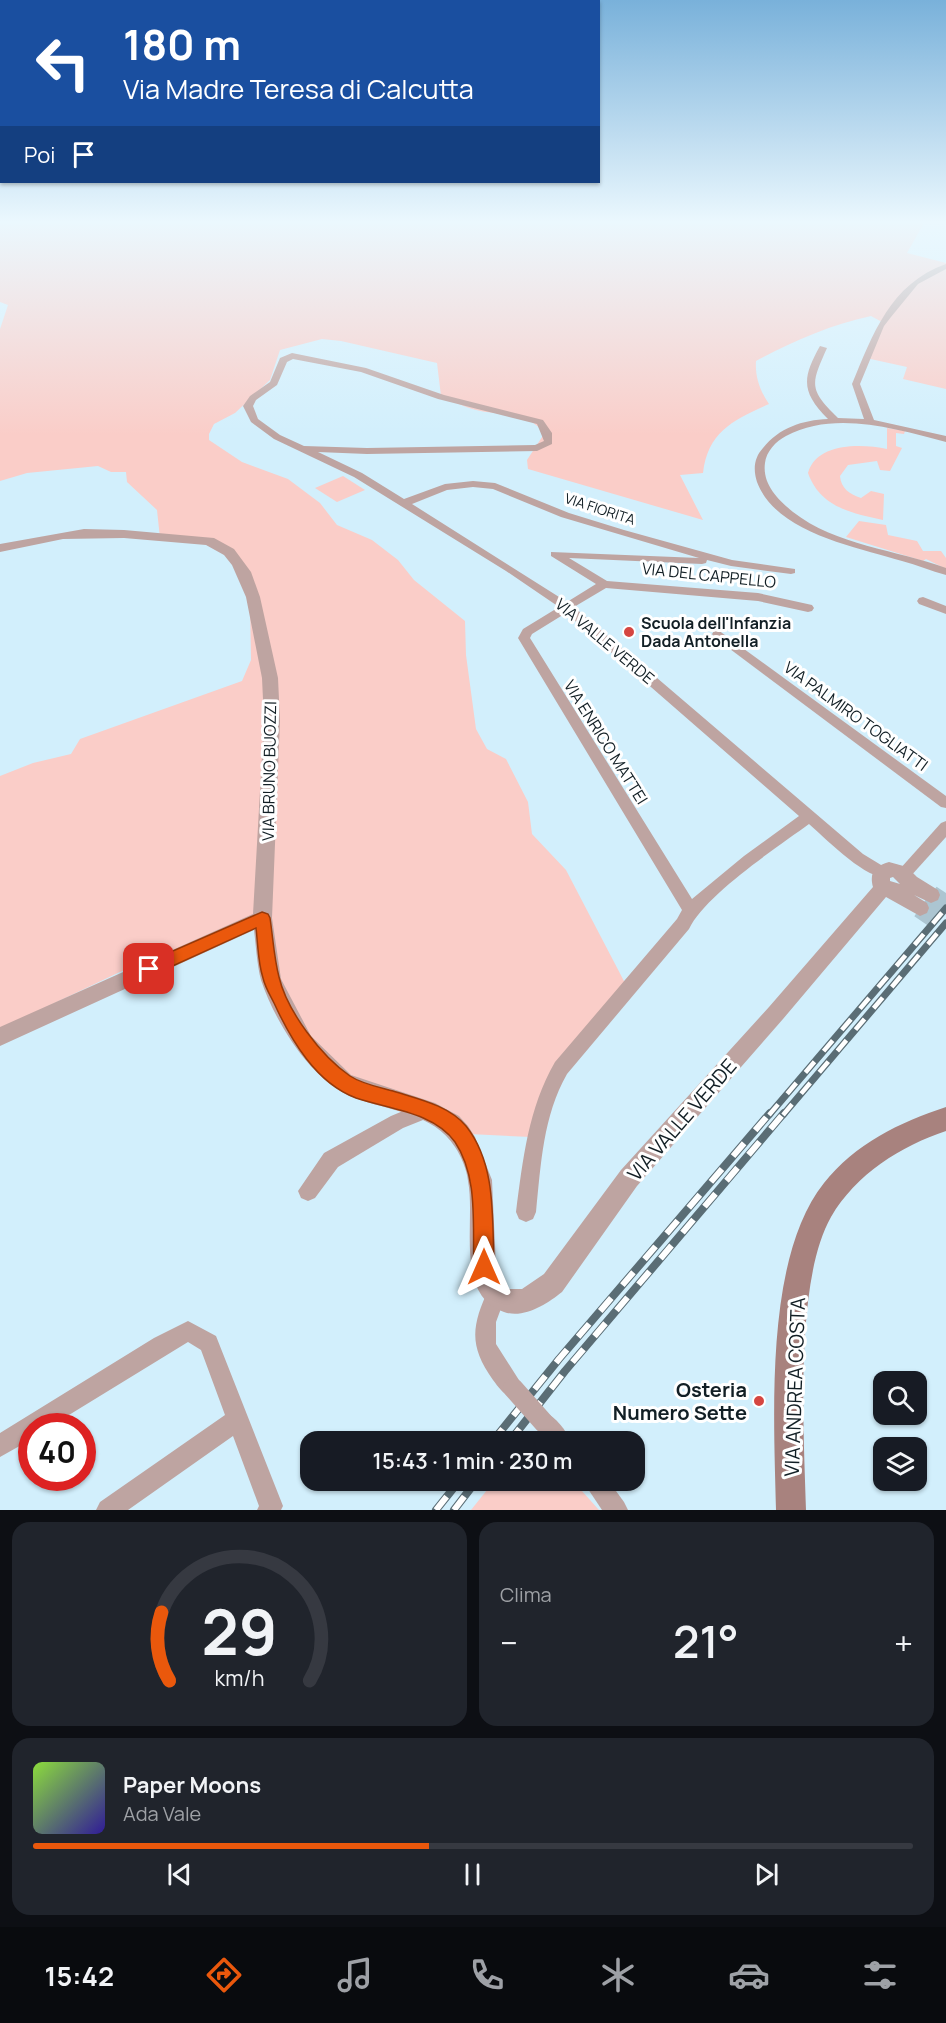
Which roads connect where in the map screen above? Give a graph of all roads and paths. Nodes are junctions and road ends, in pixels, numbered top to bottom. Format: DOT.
graph roads {
  1 [pos="906,293"];
  2 [pos="823,348"];
  3 [pos="835,421"];
  4 [pos="870,422"];
  5 [pos="946,439"];
  6 [pos="302,449"];
  7 [pos="404,503"];
  8 [pos="0,548"];
  9 [pos="731,563"];
  10 [pos="791,571"];
  11 [pos="946,572"];
  12 [pos="604,584"];
  13 [pos="923,602"];
  14 [pos="568,608"];
  15 [pos="808,608"];
  16 [pos="946,610"];
  17 [pos="718,634"];
  18 [pos="946,803"];
  19 [pos="809,816"];
  20 [pos="946,827"];
  21 [pos="895,882"];
  22 [pos="926,901"];
  23 [pos="690,910"];
  24 [pos="262,918"];
  25 [pos="0,1037"];
  26 [pos="427,1110"];
  27 [pos="946,1119"];
  28 [pos="308,1191"];
  29 [pos="526,1212"];
  30 [pos="496,1295"];
  31 [pos="238,1419"];
  32 [pos="550,1431"];
  33 [pos="0,1446"];
  34 [pos="601,1491"];
  35 [pos="108,1510"];
  36 [pos="269,1510"];
  37 [pos="616,1510"];
  38 [pos="791,1510"];
  1 -- 4 [label="street"];
  2 -- 3 [label="street"];
  3 -- 4 [label="street"];
  3 -- 11 [label="street"];
  4 -- 5 [label="street"];
  6 -- 6 [label="street, VIA VALLE VERDE"];
  6 -- 7 [label="street, VIA VALLE VERDE"];
  7 -- 9 [label="street, VIA FIORITA"];
  7 -- 14 [label="street, VIA VALLE VERDE"];
  8 -- 24 [label="street, VIA BRUNO BUOZZI"];
  9 -- 10 [label="street, VIA FIORITA"];
  9 -- 12 [label="street, VIA DEL CAPPELLO"];
  12 -- 14 [label="street"];
  12 -- 15 [label="street, VIA DEL CAPPELLO"];
  13 -- 16 [label="street"];
  14 -- 19 [label="street, VIA VALLE VERDE"];
  14 -- 23 [label="street, VIA ENRICO MATTEI"];
  17 -- 18 [label="street, VIA PALMIRO TOGLIATTI"];
  19 -- 21 [label="street, VIA VALLE VERDE"];
  19 -- 23 [label="street"];
  20 -- 21 [label="street"];
  21 -- 22 [label="street, VIA VALLE VERDE"];
  21 -- 30 [label="street, VIA VALLE VERDE"];
  23 -- 29 [label="street"];
  24 -- 25 [label="street"];
  24 -- 26 [label="street, VIA BRUNO BUOZZI"];
  26 -- 28 [label="street"];
  26 -- 30 [label="street, VIA BRUNO BUOZZI"];
  27 -- 38 [label="main road, VIA ANDREA COSTA"];
  30 -- 32 [label="street, bridge"];
  31 -- 33 [label="street"];
  31 -- 35 [label="street"];
  31 -- 36 [label="street"];
  34 -- 37 [label="street"];
}
